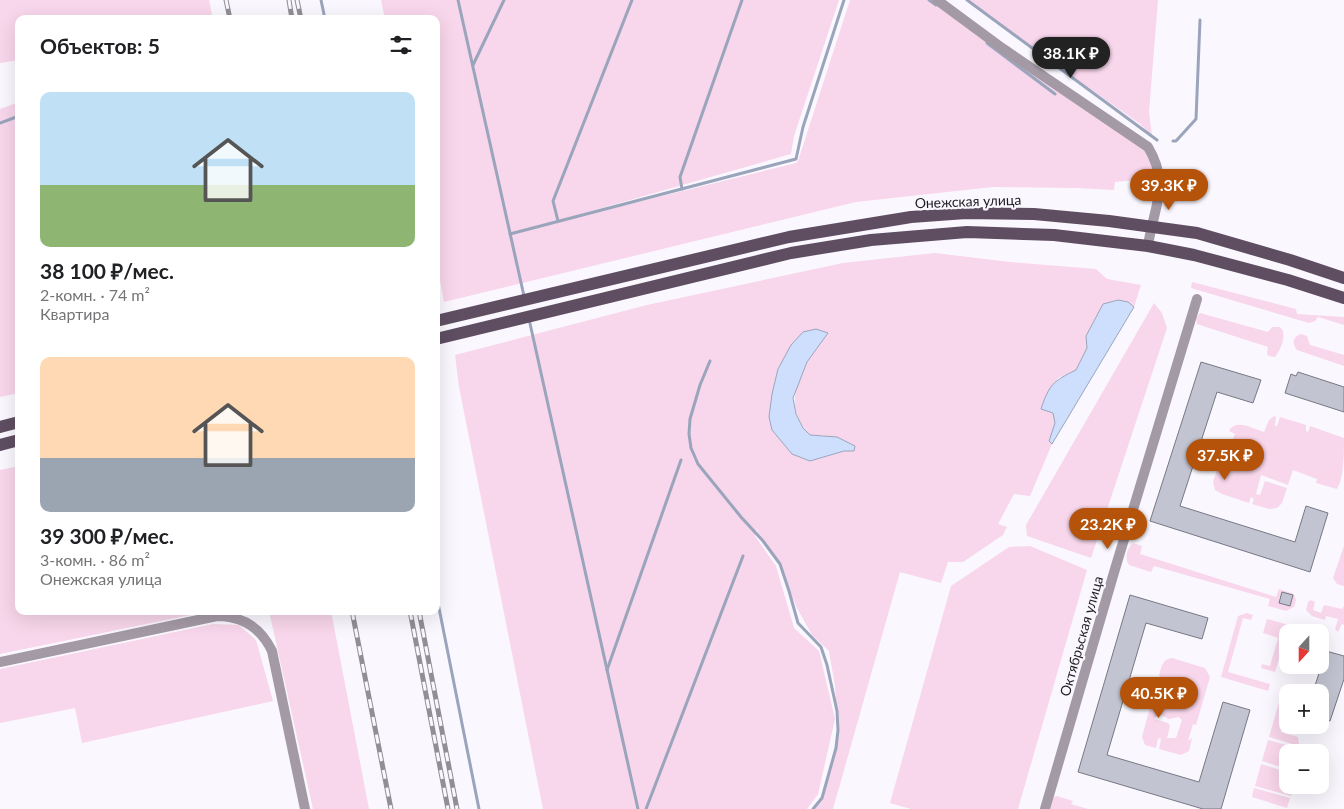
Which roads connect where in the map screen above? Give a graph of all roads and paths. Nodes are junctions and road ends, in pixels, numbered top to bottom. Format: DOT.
graph roads {
  1 [pos="937,0"];
  2 [pos="1150,226"];
  3 [pos="1148,246"];
  4 [pos="1344,278"];
  5 [pos="1344,298"];
  6 [pos="1197,299"];
  7 [pos="440,320"];
  8 [pos="440,338"];
  9 [pos="15,423"];
  10 [pos="0,427"];
  11 [pos="15,441"];
  12 [pos="0,445"];
  13 [pos="0,662"];
  14 [pos="304,809"];
  15 [pos="1045,809"];
  1 -- 2 [label="street"];
  2 -- 3 [label="street"];
  2 -- 4 [label="main road, Онежская улица"];
  2 -- 7 [label="main road, Онежская улица"];
  3 -- 5 [label="main road"];
  3 -- 8 [label="main road"];
  6 -- 15 [label="street, Октябрьская улица"];
  9 -- 10 [label="main road"];
  11 -- 12 [label="main road"];
  13 -- 14 [label="street"];
}
